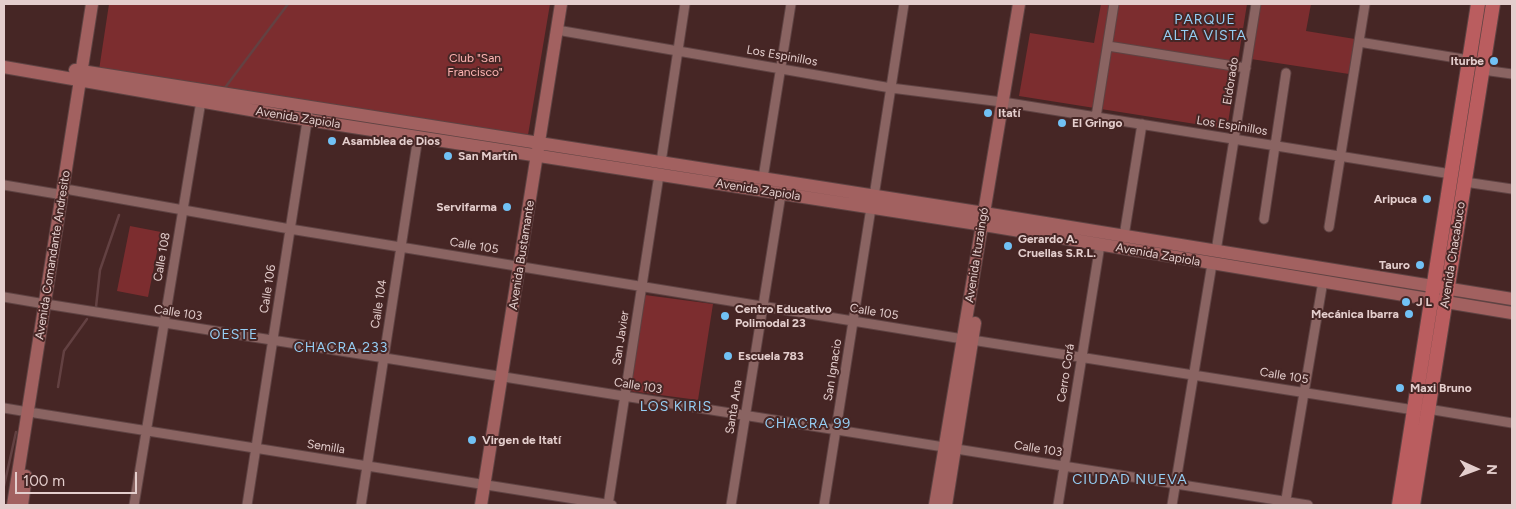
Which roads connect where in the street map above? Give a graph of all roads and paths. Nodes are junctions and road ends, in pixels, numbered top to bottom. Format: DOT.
graph roads {
  1 [pos="92,4"];
  2 [pos="100,4"];
  3 [pos="561,4"];
  4 [pos="685,4"];
  5 [pos="791,4"];
  6 [pos="904,4"];
  7 [pos="1019,4"];
  8 [pos="1025,4"];
  9 [pos="1114,4"];
  10 [pos="1256,4"];
  11 [pos="1365,4"];
  12 [pos="1478,4"];
  13 [pos="1493,4"];
  14 [pos="557,30"];
  15 [pos="1359,42"];
  16 [pos="1108,46"];
  17 [pos="678,51"];
  18 [pos="4,58"];
  19 [pos="1469,60"];
  20 [pos="4,66"];
  21 [pos="781,68"];
  22 [pos="1246,68"];
  23 [pos="1482,70"];
  24 [pos="1286,73"];
  25 [pos="1512,74"];
  26 [pos="85,76"];
  27 [pos="891,88"];
  28 [pos="209,99"];
  29 [pos="1006,103"];
  30 [pos="308,114"];
  31 [pos="1096,117"];
  32 [pos="1142,124"];
  33 [pos="418,137"];
  34 [pos="1234,139"];
  35 [pos="1275,145"];
  36 [pos="538,150"];
  37 [pos="1340,156"];
  38 [pos="660,169"];
  39 [pos="1451,174"];
  40 [pos="764,178"];
  41 [pos="1464,182"];
  42 [pos="4,185"];
  43 [pos="1512,189"];
  44 [pos="67,192"];
  45 [pos="781,194"];
  46 [pos="872,202"];
  47 [pos="182,210"];
  48 [pos="1264,219"];
  49 [pos="987,220"];
  50 [pos="1329,227"];
  51 [pos="290,229"];
  52 [pos="1124,236"];
  53 [pos="1100,245"];
  54 [pos="401,247"];
  55 [pos="1214,258"];
  56 [pos="520,267"];
  57 [pos="1323,281"];
  58 [pos="641,287"];
  59 [pos="1432,294"];
  60 [pos="1446,296"];
  61 [pos="4,297"];
  62 [pos="1512,299"];
  63 [pos="48,305"];
  64 [pos="763,307"];
  65 [pos="1512,313"];
  66 [pos="854,322"];
  67 [pos="163,323"];
  68 [pos="967,339"];
  69 [pos="272,340"];
  70 [pos="1082,357"];
  71 [pos="384,358"];
  72 [pos="1194,375"];
  73 [pos="502,377"];
  74 [pos="1304,392"];
  75 [pos="624,396"];
  76 [pos="4,408"];
  77 [pos="1428,409"];
  78 [pos="1414,410"];
  79 [pos="32,413"];
  80 [pos="746,416"];
  81 [pos="1512,423"];
  82 [pos="836,430"];
  83 [pos="146,432"];
  84 [pos="255,448"];
  85 [pos="950,448"];
  86 [pos="367,466"];
  87 [pos="1064,466"];
  88 [pos="1176,484"];
  89 [pos="484,485"];
  90 [pos="1285,503"];
  91 [pos="13,505"];
  92 [pos="22,505"];
  93 [pos="134,505"];
  94 [pos="247,505"];
  95 [pos="360,505"];
  96 [pos="481,505"];
  97 [pos="609,505"];
  98 [pos="731,505"];
  99 [pos="824,505"];
  100 [pos="935,505"];
  101 [pos="946,505"];
  102 [pos="1058,505"];
  103 [pos="1172,505"];
  104 [pos="1308,505"];
  105 [pos="1398,505"];
  106 [pos="1413,505"];
  1 -- 26 [label="main road, Avenida Comandante Andresito"];
  2 -- 26 [label="main road, Avenida Comandante Andresito"];
  3 -- 14 [label="main road, Avenida Bustamante"];
  4 -- 17 [label="street, San Javier"];
  5 -- 21 [label="street"];
  6 -- 27 [label="street, San Ignacio"];
  7 -- 29 [label="main road, Avenida Ituzaingó"];
  8 -- 29 [label="main road, Avenida Ituzaingó"];
  9 -- 16 [label="street"];
  10 -- 22 [label="street, Eldorado"];
  11 -- 15 [label="street"];
  12 -- 19 [label="main road, Avenida Chacabuco"];
  13 -- 23 [label="main road, Avenida Chacabuco"];
  14 -- 17 [label="street, Los Espinillos"];
  14 -- 36 [label="main road, Avenida Bustamante"];
  15 -- 19 [label="street"];
  15 -- 37 [label="street"];
  16 -- 22 [label="street"];
  16 -- 31 [label="street"];
  17 -- 21 [label="street, Los Espinillos"];
  17 -- 38 [label="street, San Javier"];
  18 -- 26 [label="main road, Avenida Zapiola"];
  19 -- 39 [label="main road, Avenida Chacabuco"];
  20 -- 26 [label="main road, Avenida Zapiola"];
  21 -- 27 [label="street, Los Espinillos"];
  21 -- 40 [label="street"];
  22 -- 34 [label="street, Eldorado"];
  23 -- 25 [label="street"];
  23 -- 41 [label="main road, Avenida Chacabuco"];
  24 -- 35 [label="street"];
  26 -- 28 [label="main road, Avenida Zapiola"];
  26 -- 44 [label="main road, Avenida Comandante Andresito"];
  27 -- 29 [label="street, Los Espinillos"];
  27 -- 46 [label="street, San Ignacio"];
  28 -- 30 [label="main road, Avenida Zapiola"];
  28 -- 47 [label="street, Calle 108"];
  29 -- 31 [label="street, Los Espinillos"];
  29 -- 49 [label="main road, Avenida Ituzaingó"];
  30 -- 33 [label="main road, Avenida Zapiola"];
  30 -- 36 [label="main road, Avenida Zapiola"];
  30 -- 51 [label="street, Calle 106"];
  31 -- 32 [label="street, Los Espinillos"];
  32 -- 34 [label="street, Los Espinillos"];
  32 -- 52 [label="street"];
  33 -- 36 [label="main road, Avenida Zapiola"];
  33 -- 54 [label="street, Calle 104"];
  34 -- 35 [label="street, Los Espinillos"];
  34 -- 55 [label="street, Eldorado"];
  35 -- 37 [label="street, Los Espinillos"];
  35 -- 48 [label="street"];
  36 -- 38 [label="main road, Avenida Zapiola"];
  36 -- 56 [label="main road, Avenida Bustamante"];
  37 -- 39 [label="street, Los Espinillos"];
  37 -- 50 [label="street"];
  38 -- 40 [label="main road, Avenida Zapiola"];
  38 -- 45 [label="main road, Avenida Zapiola"];
  38 -- 58 [label="street, San Javier"];
  39 -- 59 [label="main road, Avenida Chacabuco"];
  40 -- 46 [label="main road, Avenida Zapiola"];
  41 -- 43 [label="street"];
  41 -- 60 [label="main road, Avenida Chacabuco"];
  42 -- 44 [label="street, Calle 105"];
  44 -- 47 [label="street, Calle 105"];
  44 -- 63 [label="main road, Avenida Comandante Andresito"];
  45 -- 46 [label="main road, Avenida Zapiola"];
  45 -- 64 [label="street, Santa Ana"];
  46 -- 49 [label="main road, Avenida Zapiola"];
  46 -- 66 [label="street, San Ignacio"];
  47 -- 51 [label="street, Calle 105"];
  47 -- 67 [label="street, Calle 108"];
  49 -- 52 [label="main road, Avenida Zapiola"];
  49 -- 53 [label="main road, Avenida Zapiola"];
  49 -- 68 [label="main road, Avenida Ituzaingó"];
  51 -- 54 [label="street, Calle 105"];
  51 -- 69 [label="street, Calle 106"];
  52 -- 55 [label="main road, Avenida Zapiola"];
  53 -- 55 [label="main road, Avenida Zapiola"];
  53 -- 70 [label="street, Cerro Corá"];
  54 -- 56 [label="street, Calle 105"];
  54 -- 71 [label="street, Calle 104"];
  55 -- 57 [label="main road, Avenida Zapiola"];
  55 -- 59 [label="main road, Avenida Zapiola"];
  55 -- 72 [label="street, Eldorado"];
  56 -- 58 [label="street, Calle 105"];
  56 -- 73 [label="main road, Avenida Bustamante"];
  57 -- 59 [label="main road, Avenida Zapiola"];
  57 -- 74 [label="street"];
  58 -- 64 [label="street, Calle 105"];
  58 -- 75 [label="street, San Javier"];
  59 -- 60 [label="main road, Avenida Zapiola"];
  59 -- 78 [label="main road, Avenida Chacabuco"];
  60 -- 62 [label="main road, Avenida Zapiola"];
  60 -- 65 [label="main road, Avenida Zapiola"];
  60 -- 77 [label="main road, Avenida Chacabuco"];
  61 -- 63 [label="street, Calle 103"];
  63 -- 67 [label="street, Calle 103"];
  63 -- 79 [label="main road, Avenida Comandante Andresito"];
  64 -- 66 [label="street, Calle 105"];
  64 -- 80 [label="street, Santa Ana"];
  66 -- 68 [label="street, Calle 105"];
  66 -- 82 [label="street, San Ignacio"];
  67 -- 69 [label="street, Calle 103"];
  67 -- 83 [label="street, Calle 108"];
  68 -- 70 [label="street, Calle 105"];
  68 -- 85 [label="main road, Avenida Ituzaingó"];
  69 -- 71 [label="street, Calle 103"];
  69 -- 84 [label="street, Calle 106"];
  70 -- 72 [label="street, Calle 105"];
  70 -- 87 [label="street, Cerro Corá"];
  71 -- 73 [label="street, Calle 103"];
  71 -- 86 [label="street, Calle 104"];
  72 -- 74 [label="street, Calle 105"];
  72 -- 88 [label="street, Eldorado"];
  73 -- 75 [label="street, Calle 103"];
  73 -- 89 [label="main road, Avenida Bustamante"];
  74 -- 78 [label="street, Calle 105"];
  74 -- 90 [label="street"];
  75 -- 80 [label="street, Calle 103"];
  75 -- 97 [label="street, San Javier"];
  76 -- 79 [label="street, Semilla"];
  77 -- 81 [label="street"];
  77 -- 106 [label="main road, Avenida Chacabuco"];
  78 -- 105 [label="main road, Avenida Chacabuco"];
  79 -- 83 [label="street, Semilla"];
  79 -- 91 [label="main road, Avenida Comandante Andresito"];
  79 -- 92 [label="main road, Avenida Comandante Andresito"];
  80 -- 82 [label="street, Calle 103"];
  80 -- 98 [label="street, Santa Ana"];
  82 -- 85 [label="street, Calle 103"];
  82 -- 99 [label="street, San Ignacio"];
  83 -- 84 [label="street, Semilla"];
  83 -- 93 [label="street, Calle 108"];
  84 -- 86 [label="street, Semilla"];
  84 -- 94 [label="street, Calle 106"];
  85 -- 87 [label="street, Calle 103"];
  85 -- 100 [label="main road, Avenida Ituzaingó"];
  85 -- 101 [label="main road, Avenida Ituzaingó"];
  86 -- 89 [label="street, Semilla"];
  86 -- 95 [label="street, Calle 104"];
  87 -- 88 [label="street, Calle 103"];
  87 -- 102 [label="street, Cerro Corá"];
  88 -- 90 [label="street, Calle 103"];
  88 -- 103 [label="street, Eldorado"];
  89 -- 96 [label="main road, Avenida Bustamante"];
  89 -- 97 [label="street, Semilla"];
  90 -- 104 [label="street, Calle 103"];
}
